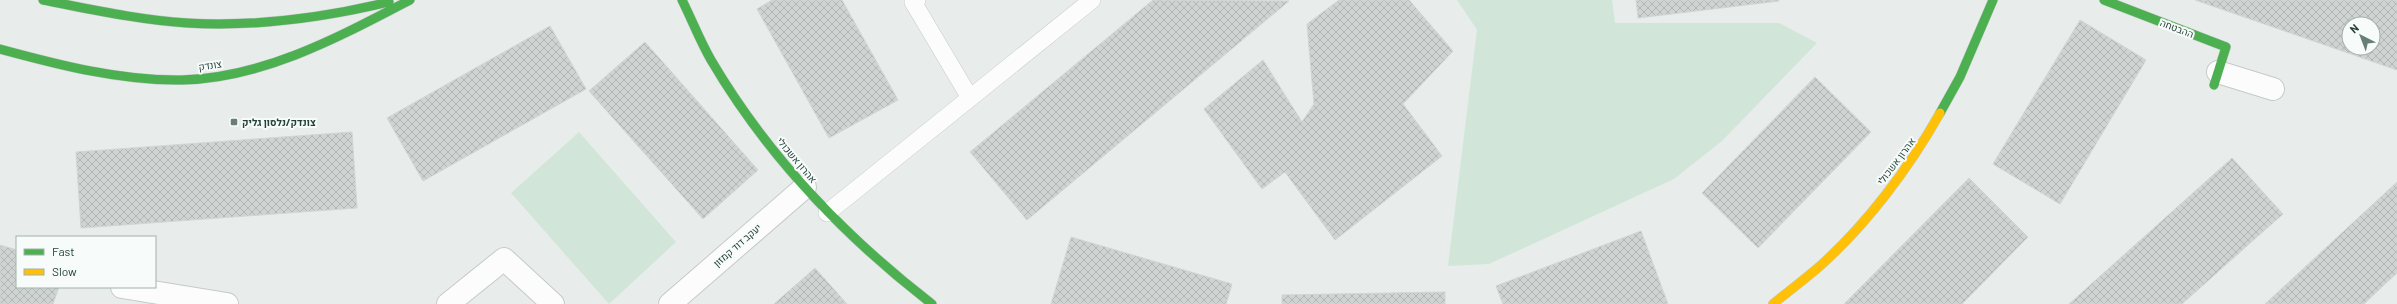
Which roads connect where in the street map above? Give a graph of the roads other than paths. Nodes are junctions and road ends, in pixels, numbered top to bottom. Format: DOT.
graph roads {
  1 [pos="43,0"];
  2 [pos="396,0"];
  3 [pos="410,0"];
  4 [pos="682,0"];
  5 [pos="917,0"];
  6 [pos="1092,0"];
  7 [pos="1993,0"];
  8 [pos="2104,0"];
  9 [pos="0,49"];
  10 [pos="2216,79"];
  11 [pos="2273,89"];
  12 [pos="970,98"];
  13 [pos="805,187"];
  14 [pos="827,213"];
  15 [pos="128,288"];
  16 [pos="227,304"];
  17 [pos="448,304"];
  18 [pos="553,304"];
  19 [pos="670,304"];
  20 [pos="932,304"];
  21 [pos="1773,304"];
  1 -- 2 [label="street"];
  3 -- 9 [label="street, צונדק"];
  4 -- 13 [label="street, אהרון אשכולי"];
  5 -- 12 [label="lane"];
  6 -- 12 [label="lane"];
  7 -- 21 [label="street, אהרון אשכולי"];
  8 -- 10 [label="street, ההבטחה"];
  10 -- 11 [label="street, ההבטחה"];
  12 -- 14 [label="lane"];
  13 -- 14 [label="street, אהרון אשכולי"];
  13 -- 19 [label="street, יעקב דוד קמזון"];
  14 -- 20 [label="street, אהרון אשכולי"];
  15 -- 16 [label="street"];
  17 -- 18 [label="street"];
}
